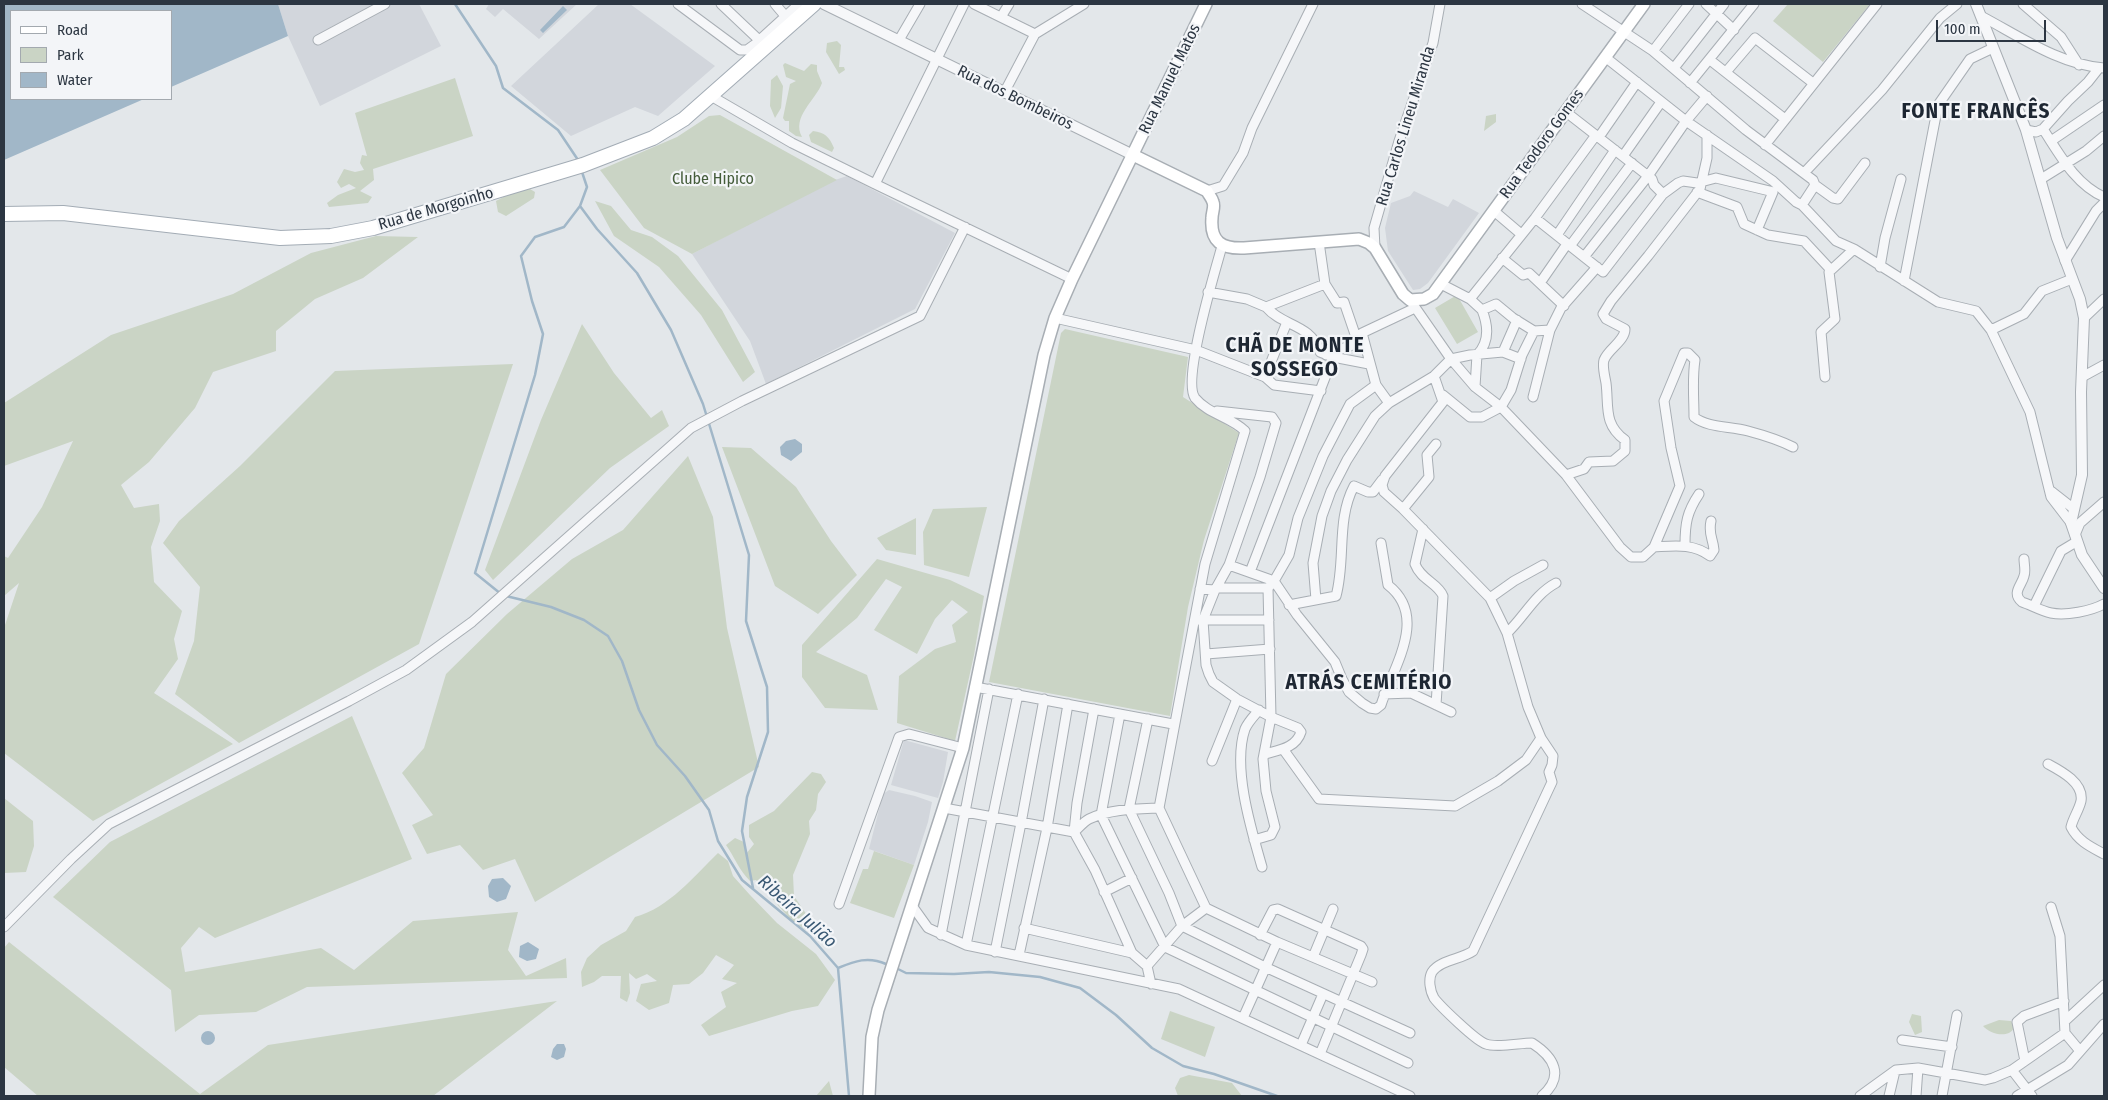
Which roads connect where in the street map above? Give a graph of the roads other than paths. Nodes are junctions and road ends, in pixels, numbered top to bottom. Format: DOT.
graph roads {
  1 [pos="385,4"];
  2 [pos="678,4"];
  3 [pos="721,4"];
  4 [pos="775,4"];
  5 [pos="824,4"];
  6 [pos="920,4"];
  7 [pos="964,4"];
  8 [pos="974,4"];
  9 [pos="1009,4"];
  10 [pos="1084,4"];
  11 [pos="1206,4"];
  12 [pos="1313,4"];
  13 [pos="1440,4"];
  14 [pos="1582,4"];
  15 [pos="1644,4"];
  16 [pos="1689,4"];
  17 [pos="1706,4"];
  18 [pos="1724,4"];
  19 [pos="1754,4"];
  20 [pos="1877,4"];
  21 [pos="1957,4"];
  22 [pos="1976,4"];
  23 [pos="2023,4"];
  24 [pos="807,5"];
  25 [pos="1717,13"];
  26 [pos="1981,16"];
  27 [pos="786,17"];
  28 [pos="1000,17"];
  29 [pos="1734,30"];
  30 [pos="1622,31"];
  31 [pos="1035,34"];
  32 [pos="318,40"];
  33 [pos="759,40"];
  34 [pos="899,40"];
  35 [pos="1993,48"];
  36 [pos="1653,51"];
  37 [pos="1605,57"];
  38 [pos="936,58"];
  39 [pos="1710,60"];
  40 [pos="2079,64"];
  41 [pos="1674,68"];
  42 [pos="2101,68"];
  43 [pos="1726,72"];
  44 [pos="1636,82"];
  45 [pos="1690,83"];
  46 [pos="1813,83"];
  47 [pos="1004,93"];
  48 [pos="711,96"];
  49 [pos="1707,96"];
  50 [pos="1662,102"];
  51 [pos="2104,105"];
  52 [pos="1566,112"];
  53 [pos="1785,119"];
  54 [pos="1686,121"];
  55 [pos="2043,129"];
  56 [pos="2026,130"];
  57 [pos="1707,135"];
  58 [pos="1597,136"];
  59 [pos="2104,136"];
  60 [pos="2051,141"];
  61 [pos="1765,144"];
  62 [pos="1615,150"];
  63 [pos="1133,155"];
  64 [pos="1622,156"];
  65 [pos="1632,163"];
  66 [pos="1865,163"];
  67 [pos="2066,164"];
  68 [pos="1804,173"];
  69 [pos="1648,176"];
  70 [pos="1901,179"];
  71 [pos="2041,179"];
  72 [pos="1702,182"];
  73 [pos="875,184"];
  74 [pos="1815,185"];
  75 [pos="1207,191"];
  76 [pos="1697,192"];
  77 [pos="1663,194"];
  78 [pos="2104,197"];
  79 [pos="2104,203"];
  80 [pos="1802,205"];
  81 [pos="1494,210"];
  82 [pos="4,214"];
  83 [pos="1535,218"];
  84 [pos="965,228"];
  85 [pos="1374,228"];
  86 [pos="1757,230"];
  87 [pos="1521,234"];
  88 [pos="1557,235"];
  89 [pos="1359,239"];
  90 [pos="1319,242"];
  91 [pos="1569,245"];
  92 [pos="1222,246"];
  93 [pos="1375,248"];
  94 [pos="1854,249"];
  95 [pos="1584,257"];
  96 [pos="1502,258"];
  97 [pos="2065,261"];
  98 [pos="1597,267"];
  99 [pos="1880,267"];
  100 [pos="1831,270"];
  101 [pos="1072,279"];
  102 [pos="2072,279"];
  103 [pos="1904,281"];
  104 [pos="1540,283"];
  105 [pos="1325,284"];
  106 [pos="1441,284"];
  107 [pos="1208,292"];
  108 [pos="1470,299"];
  109 [pos="2104,300"];
  110 [pos="1412,304"];
  111 [pos="1564,306"];
  112 [pos="1266,307"];
  113 [pos="1482,310"];
  114 [pos="1055,318"];
  115 [pos="2084,318"];
  116 [pos="1517,320"];
  117 [pos="1287,322"];
  118 [pos="1550,330"];
  119 [pos="1991,330"];
  120 [pos="1534,331"];
  121 [pos="1361,342"];
  122 [pos="1196,350"];
  123 [pos="1503,352"];
  124 [pos="1477,355"];
  125 [pos="1330,356"];
  126 [pos="1451,359"];
  127 [pos="1521,359"];
  128 [pos="1369,364"];
  129 [pos="2104,365"];
  130 [pos="1434,376"];
  131 [pos="1265,377"];
  132 [pos="1826,377"];
  133 [pos="2082,377"];
  134 [pos="1376,385"];
  135 [pos="1476,387"];
  136 [pos="1321,391"];
  137 [pos="1440,392"];
  138 [pos="1533,397"];
  139 [pos="1389,403"];
  140 [pos="1501,408"];
  141 [pos="1209,410"];
  142 [pos="1436,444"];
  143 [pos="1793,446"];
  144 [pos="1566,475"];
  145 [pos="1385,476"];
  146 [pos="2048,487"];
  147 [pos="1699,494"];
  148 [pos="2078,495"];
  149 [pos="2057,497"];
  150 [pos="2104,502"];
  151 [pos="1403,509"];
  152 [pos="2074,509"];
  153 [pos="1711,521"];
  154 [pos="2071,523"];
  155 [pos="1423,529"];
  156 [pos="2075,539"];
  157 [pos="1381,543"];
  158 [pos="1686,545"];
  159 [pos="1654,547"];
  160 [pos="2024,559"];
  161 [pos="1229,565"];
  162 [pos="1543,565"];
  163 [pos="1250,572"];
  164 [pos="1556,584"];
  165 [pos="1271,585"];
  166 [pos="2104,588"];
  167 [pos="1200,589"];
  168 [pos="1216,589"];
  169 [pos="1490,598"];
  170 [pos="1316,600"];
  171 [pos="1289,604"];
  172 [pos="2104,604"];
  173 [pos="2034,606"];
  174 [pos="1199,620"];
  175 [pos="1269,620"];
  176 [pos="1507,633"];
  177 [pos="1270,649"];
  178 [pos="1206,654"];
  179 [pos="976,687"];
  180 [pos="989,689"];
  181 [pos="1018,694"];
  182 [pos="1384,694"];
  183 [pos="1044,699"];
  184 [pos="1237,699"];
  185 [pos="1068,704"];
  186 [pos="1436,705"];
  187 [pos="1094,709"];
  188 [pos="1258,710"];
  189 [pos="1450,712"];
  190 [pos="1120,714"];
  191 [pos="1272,717"];
  192 [pos="1148,719"];
  193 [pos="1173,724"];
  194 [pos="1541,738"];
  195 [pos="963,748"];
  196 [pos="1283,749"];
  197 [pos="1265,754"];
  198 [pos="1212,761"];
  199 [pos="2048,764"];
  200 [pos="944,808"];
  201 [pos="1158,808"];
  202 [pos="1129,809"];
  203 [pos="964,812"];
  204 [pos="1101,815"];
  205 [pos="994,819"];
  206 [pos="1021,823"];
  207 [pos="1047,828"];
  208 [pos="1074,832"];
  209 [pos="1254,840"];
  210 [pos="2104,854"];
  211 [pos="1262,867"];
  212 [pos="1132,878"];
  213 [pos="1104,892"];
  214 [pos="839,904"];
  215 [pos="913,906"];
  216 [pos="2051,907"];
  217 [pos="1206,908"];
  218 [pos="1334,909"];
  219 [pos="1182,926"];
  220 [pos="4,927"];
  221 [pos="1024,928"];
  222 [pos="1325,929"];
  223 [pos="941,935"];
  224 [pos="1260,935"];
  225 [pos="1277,942"];
  226 [pos="966,945"];
  227 [pos="1165,947"];
  228 [pos="995,952"];
  229 [pos="1132,953"];
  230 [pos="1019,955"];
  231 [pos="1312,957"];
  232 [pos="1147,966"];
  233 [pos="1265,967"];
  234 [pos="1353,974"];
  235 [pos="1372,982"];
  236 [pos="1151,984"];
  237 [pos="2104,984"];
  238 [pos="1254,991"];
  239 [pos="1323,994"];
  240 [pos="2064,1001"];
  241 [pos="1341,1002"];
  242 [pos="1957,1016"];
  243 [pos="1243,1018"];
  244 [pos="1313,1018"];
  245 [pos="2065,1021"];
  246 [pos="2104,1024"];
  247 [pos="1331,1026"];
  248 [pos="1410,1033"];
  249 [pos="2065,1033"];
  250 [pos="1902,1040"];
  251 [pos="1301,1046"];
  252 [pos="1952,1047"];
  253 [pos="2080,1051"];
  254 [pos="1320,1054"];
  255 [pos="2025,1061"];
  256 [pos="1408,1062"];
  257 [pos="1918,1068"];
  258 [pos="1895,1070"];
  259 [pos="2012,1070"];
  260 [pos="1948,1072"];
  261 [pos="1870,1093"];
  262 [pos="2030,1093"];
  263 [pos="869,1096"];
  264 [pos="1410,1096"];
  265 [pos="1542,1096"];
  266 [pos="1860,1096"];
  267 [pos="1889,1096"];
  268 [pos="1916,1096"];
  269 [pos="1942,1096"];
  270 [pos="2017,1096"];
  1 -- 32 [label="street"];
  2 -- 33 [label="street"];
  3 -- 33 [label="street"];
  4 -- 27 [label="street"];
  5 -- 34 [label="street, Rua dos Bombeiros"];
  6 -- 34 [label="street"];
  7 -- 38 [label="street"];
  8 -- 28 [label="street"];
  9 -- 28 [label="street"];
  10 -- 31 [label="street"];
  11 -- 63 [label="main road, Rua Manuel Matos"];
  12 -- 75 [label="street"];
  13 -- 85 [label="street, Rua Carlos Lineu Miranda"];
  14 -- 30 [label="street"];
  15 -- 30 [label="main road, Rua Teodoro Gomes"];
  16 -- 36 [label="street"];
  17 -- 25 [label="street"];
  18 -- 25 [label="street"];
  19 -- 29 [label="street"];
  20 -- 46 [label="street"];
  21 -- 68 [label="street"];
  22 -- 26 [label="street"];
  23 -- 40 [label="street"];
  24 -- 27 [label="street"];
  24 -- 48 [label="main road, Rua de Morgoinho"];
  25 -- 29 [label="street"];
  25 -- 41 [label="street"];
  26 -- 35 [label="street"];
  26 -- 40 [label="street"];
  27 -- 33 [label="street"];
  28 -- 31 [label="street"];
  29 -- 39 [label="street"];
  30 -- 36 [label="street"];
  30 -- 37 [label="main road, Rua Teodoro Gomes"];
  31 -- 47 [label="street"];
  34 -- 38 [label="street, Rua dos Bombeiros"];
  35 -- 56 [label="street"];
  35 -- 103 [label="street"];
  36 -- 41 [label="street"];
  37 -- 44 [label="street"];
  37 -- 52 [label="main road, Rua Teodoro Gomes"];
  38 -- 47 [label="street, Rua dos Bombeiros"];
  38 -- 73 [label="street"];
  39 -- 43 [label="street"];
  39 -- 45 [label="street"];
  40 -- 42 [label="street"];
  41 -- 45 [label="street"];
  42 -- 55 [label="street"];
  43 -- 46 [label="street"];
  43 -- 53 [label="street"];
  44 -- 50 [label="street"];
  44 -- 58 [label="street"];
  45 -- 49 [label="street"];
  46 -- 53 [label="street"];
  47 -- 63 [label="street, Rua dos Bombeiros"];
  48 -- 73 [label="street"];
  48 -- 82 [label="main road, Rua de Morgoinho"];
  49 -- 54 [label="street"];
  49 -- 61 [label="street"];
  50 -- 54 [label="street"];
  50 -- 64 [label="street"];
  51 -- 60 [label="street"];
  52 -- 58 [label="street"];
  52 -- 81 [label="main road, Rua Teodoro Gomes"];
  53 -- 61 [label="street"];
  54 -- 57 [label="street"];
  54 -- 69 [label="street"];
  55 -- 56 [label="street"];
  55 -- 60 [label="street"];
  56 -- 71 [label="street"];
  57 -- 72 [label="street"];
  57 -- 80 [label="street"];
  58 -- 62 [label="street"];
  58 -- 83 [label="street"];
  59 -- 67 [label="street"];
  60 -- 67 [label="street"];
  61 -- 68 [label="street"];
  62 -- 64 [label="street"];
  62 -- 88 [label="street"];
  63 -- 75 [label="main road, Rua dos Bombeiros"];
  63 -- 101 [label="main road, Rua Manuel Matos"];
  64 -- 65 [label="street"];
  65 -- 69 [label="street"];
  65 -- 91 [label="street"];
  66 -- 74 [label="street"];
  67 -- 71 [label="street"];
  67 -- 78 [label="street"];
  68 -- 74 [label="street"];
  69 -- 77 [label="street"];
  69 -- 95 [label="street"];
  70 -- 99 [label="street"];
  71 -- 97 [label="street"];
  72 -- 76 [label="street"];
  72 -- 77 [label="street"];
  72 -- 86 [label="street"];
  73 -- 84 [label="street"];
  74 -- 80 [label="street"];
  75 -- 92 [label="main road"];
  76 -- 86 [label="street"];
  76 -- 144 [label="street"];
  77 -- 98 [label="street"];
  79 -- 97 [label="street"];
  80 -- 94 [label="street"];
  81 -- 87 [label="street"];
  81 -- 106 [label="main road, Rua Teodoro Gomes"];
  83 -- 87 [label="street"];
  83 -- 88 [label="street"];
  84 -- 101 [label="street"];
  84 -- 220 [label="street"];
  85 -- 89 [label="street"];
  85 -- 93 [label="street, Rua Carlos Lineu Miranda"];
  86 -- 100 [label="street"];
  87 -- 96 [label="street"];
  88 -- 91 [label="street"];
  89 -- 90 [label="main road"];
  89 -- 93 [label="main road"];
  90 -- 92 [label="main road"];
  90 -- 105 [label="street"];
  91 -- 95 [label="street"];
  91 -- 104 [label="street"];
  92 -- 107 [label="street"];
  93 -- 110 [label="main road"];
  94 -- 99 [label="street"];
  94 -- 100 [label="street"];
  95 -- 98 [label="street"];
  96 -- 104 [label="street"];
  96 -- 108 [label="street"];
  97 -- 102 [label="street"];
  98 -- 111 [label="street"];
  99 -- 103 [label="street"];
  100 -- 132 [label="street"];
  101 -- 114 [label="main road, Rua Manuel Matos"];
  102 -- 115 [label="street"];
  102 -- 119 [label="street"];
  103 -- 119 [label="street"];
  104 -- 111 [label="street"];
  105 -- 112 [label="street"];
  105 -- 121 [label="street"];
  106 -- 108 [label="street"];
  106 -- 110 [label="main road, Rua Teodoro Gomes"];
  107 -- 112 [label="street"];
  107 -- 122 [label="street"];
  108 -- 113 [label="street"];
  109 -- 115 [label="street"];
  110 -- 121 [label="street"];
  110 -- 126 [label="street"];
  111 -- 118 [label="street"];
  112 -- 117 [label="street"];
  113 -- 116 [label="street"];
  113 -- 124 [label="street"];
  114 -- 122 [label="street"];
  114 -- 179 [label="main road, Rua Manuel Matos"];
  115 -- 133 [label="street"];
  116 -- 120 [label="street"];
  116 -- 123 [label="street"];
  117 -- 125 [label="street"];
  117 -- 131 [label="street"];
  118 -- 120 [label="street"];
  118 -- 138 [label="street"];
  119 -- 146 [label="street"];
  120 -- 127 [label="street"];
  121 -- 125 [label="street"];
  121 -- 128 [label="street"];
  122 -- 131 [label="street"];
  122 -- 141 [label="street"];
  123 -- 124 [label="street"];
  123 -- 127 [label="street"];
  124 -- 126 [label="street"];
  124 -- 135 [label="street"];
  125 -- 128 [label="street"];
  125 -- 136 [label="street"];
  126 -- 130 [label="street"];
  126 -- 135 [label="street"];
  127 -- 140 [label="street"];
  128 -- 134 [label="street"];
  129 -- 133 [label="street"];
  130 -- 137 [label="street"];
  130 -- 139 [label="street"];
  131 -- 136 [label="street"];
  133 -- 148 [label="street"];
  134 -- 139 [label="street"];
  134 -- 165 [label="street"];
  135 -- 140 [label="street"];
  136 -- 163 [label="street"];
  137 -- 140 [label="street"];
  137 -- 145 [label="street"];
  139 -- 170 [label="street"];
  140 -- 144 [label="street"];
  141 -- 161 [label="street"];
  141 -- 167 [label="street"];
  142 -- 151 [label="street"];
  143 -- 159 [label="street"];
  144 -- 159 [label="street"];
  145 -- 151 [label="street"];
  145 -- 170 [label="street"];
  146 -- 149 [label="street"];
  146 -- 154 [label="street"];
  147 -- 158 [label="street"];
  148 -- 149 [label="street"];
  148 -- 152 [label="street"];
  149 -- 152 [label="street"];
  150 -- 156 [label="street"];
  151 -- 155 [label="street"];
  152 -- 154 [label="street"];
  153 -- 158 [label="street"];
  154 -- 156 [label="street"];
  155 -- 169 [label="street"];
  155 -- 186 [label="street"];
  156 -- 166 [label="street"];
  156 -- 173 [label="street"];
  157 -- 182 [label="street"];
  158 -- 159 [label="street"];
  160 -- 173 [label="street"];
  161 -- 163 [label="street"];
  161 -- 168 [label="street"];
  162 -- 169 [label="street"];
  163 -- 165 [label="street"];
  164 -- 176 [label="street"];
  165 -- 168 [label="street"];
  165 -- 171 [label="street"];
  165 -- 175 [label="street"];
  167 -- 168 [label="street"];
  167 -- 174 [label="street"];
  168 -- 174 [label="street"];
  169 -- 176 [label="street"];
  170 -- 171 [label="street"];
  171 -- 182 [label="street"];
  172 -- 173 [label="street"];
  174 -- 175 [label="street"];
  174 -- 178 [label="street"];
  174 -- 193 [label="street"];
  175 -- 177 [label="street"];
  176 -- 194 [label="street"];
  177 -- 178 [label="street"];
  177 -- 191 [label="street"];
  178 -- 184 [label="street"];
  179 -- 180 [label="street"];
  179 -- 195 [label="main road, Rua Manuel Matos"];
  180 -- 181 [label="street"];
  180 -- 203 [label="street"];
  181 -- 183 [label="street"];
  181 -- 205 [label="street"];
  182 -- 186 [label="street"];
  183 -- 185 [label="street"];
  183 -- 206 [label="street"];
  184 -- 188 [label="street"];
  184 -- 198 [label="street"];
  185 -- 187 [label="street"];
  185 -- 207 [label="street"];
  186 -- 189 [label="street"];
  187 -- 190 [label="street"];
  187 -- 208 [label="street"];
  188 -- 191 [label="street"];
  188 -- 209 [label="street"];
  190 -- 192 [label="street"];
  190 -- 204 [label="street"];
  191 -- 196 [label="street"];
  191 -- 197 [label="street"];
  192 -- 193 [label="street"];
  192 -- 202 [label="street"];
  193 -- 201 [label="street"];
  194 -- 196 [label="street"];
  194 -- 265 [label="street"];
  195 -- 200 [label="main road, Rua Manuel Matos"];
  195 -- 214 [label="street"];
  196 -- 197 [label="street"];
  197 -- 209 [label="street"];
  199 -- 210 [label="street"];
  200 -- 203 [label="street"];
  200 -- 215 [label="main road, Rua Manuel Matos"];
  201 -- 202 [label="street"];
  201 -- 217 [label="street"];
  202 -- 204 [label="street"];
  202 -- 219 [label="street"];
  203 -- 205 [label="street"];
  203 -- 223 [label="street"];
  204 -- 208 [label="street"];
  204 -- 212 [label="street"];
  205 -- 206 [label="street"];
  205 -- 226 [label="street"];
  206 -- 207 [label="street"];
  206 -- 228 [label="street"];
  207 -- 208 [label="street"];
  207 -- 221 [label="street"];
  208 -- 213 [label="street"];
  209 -- 211 [label="street"];
  212 -- 213 [label="street"];
  212 -- 227 [label="street"];
  213 -- 229 [label="street"];
  215 -- 223 [label="street"];
  215 -- 263 [label="main road, Rua Manuel Matos"];
  216 -- 240 [label="street"];
  217 -- 219 [label="street"];
  217 -- 224 [label="street"];
  218 -- 222 [label="street"];
  219 -- 227 [label="street"];
  219 -- 233 [label="street"];
  221 -- 229 [label="street"];
  221 -- 230 [label="street"];
  222 -- 224 [label="street"];
  222 -- 231 [label="street"];
  222 -- 234 [label="street"];
  223 -- 226 [label="street"];
  224 -- 225 [label="street"];
  225 -- 231 [label="street"];
  225 -- 233 [label="street"];
  226 -- 228 [label="street"];
  227 -- 232 [label="street"];
  227 -- 238 [label="street"];
  228 -- 230 [label="street"];
  229 -- 232 [label="street"];
  230 -- 236 [label="street"];
  231 -- 234 [label="street"];
  232 -- 236 [label="street"];
  233 -- 238 [label="street"];
  233 -- 239 [label="street"];
  234 -- 235 [label="street"];
  234 -- 241 [label="street"];
  236 -- 243 [label="street"];
  237 -- 245 [label="street"];
  238 -- 243 [label="street"];
  238 -- 244 [label="street"];
  239 -- 241 [label="street"];
  239 -- 244 [label="street"];
  240 -- 245 [label="street"];
  240 -- 255 [label="street"];
  241 -- 247 [label="street"];
  241 -- 248 [label="street"];
  242 -- 252 [label="street"];
  243 -- 251 [label="street"];
  244 -- 247 [label="street"];
  244 -- 251 [label="street"];
  245 -- 249 [label="street"];
  246 -- 253 [label="street"];
  247 -- 254 [label="street"];
  247 -- 256 [label="street"];
  249 -- 253 [label="street"];
  249 -- 255 [label="street"];
  250 -- 252 [label="street"];
  251 -- 254 [label="street"];
  252 -- 260 [label="street"];
  253 -- 262 [label="street"];
  254 -- 264 [label="street"];
  255 -- 259 [label="street"];
  257 -- 258 [label="street"];
  257 -- 260 [label="street"];
  257 -- 268 [label="street"];
  258 -- 261 [label="street"];
  258 -- 267 [label="street"];
  259 -- 260 [label="street"];
  259 -- 262 [label="street"];
  260 -- 269 [label="street"];
  261 -- 266 [label="street"];
  262 -- 270 [label="street"];
}
